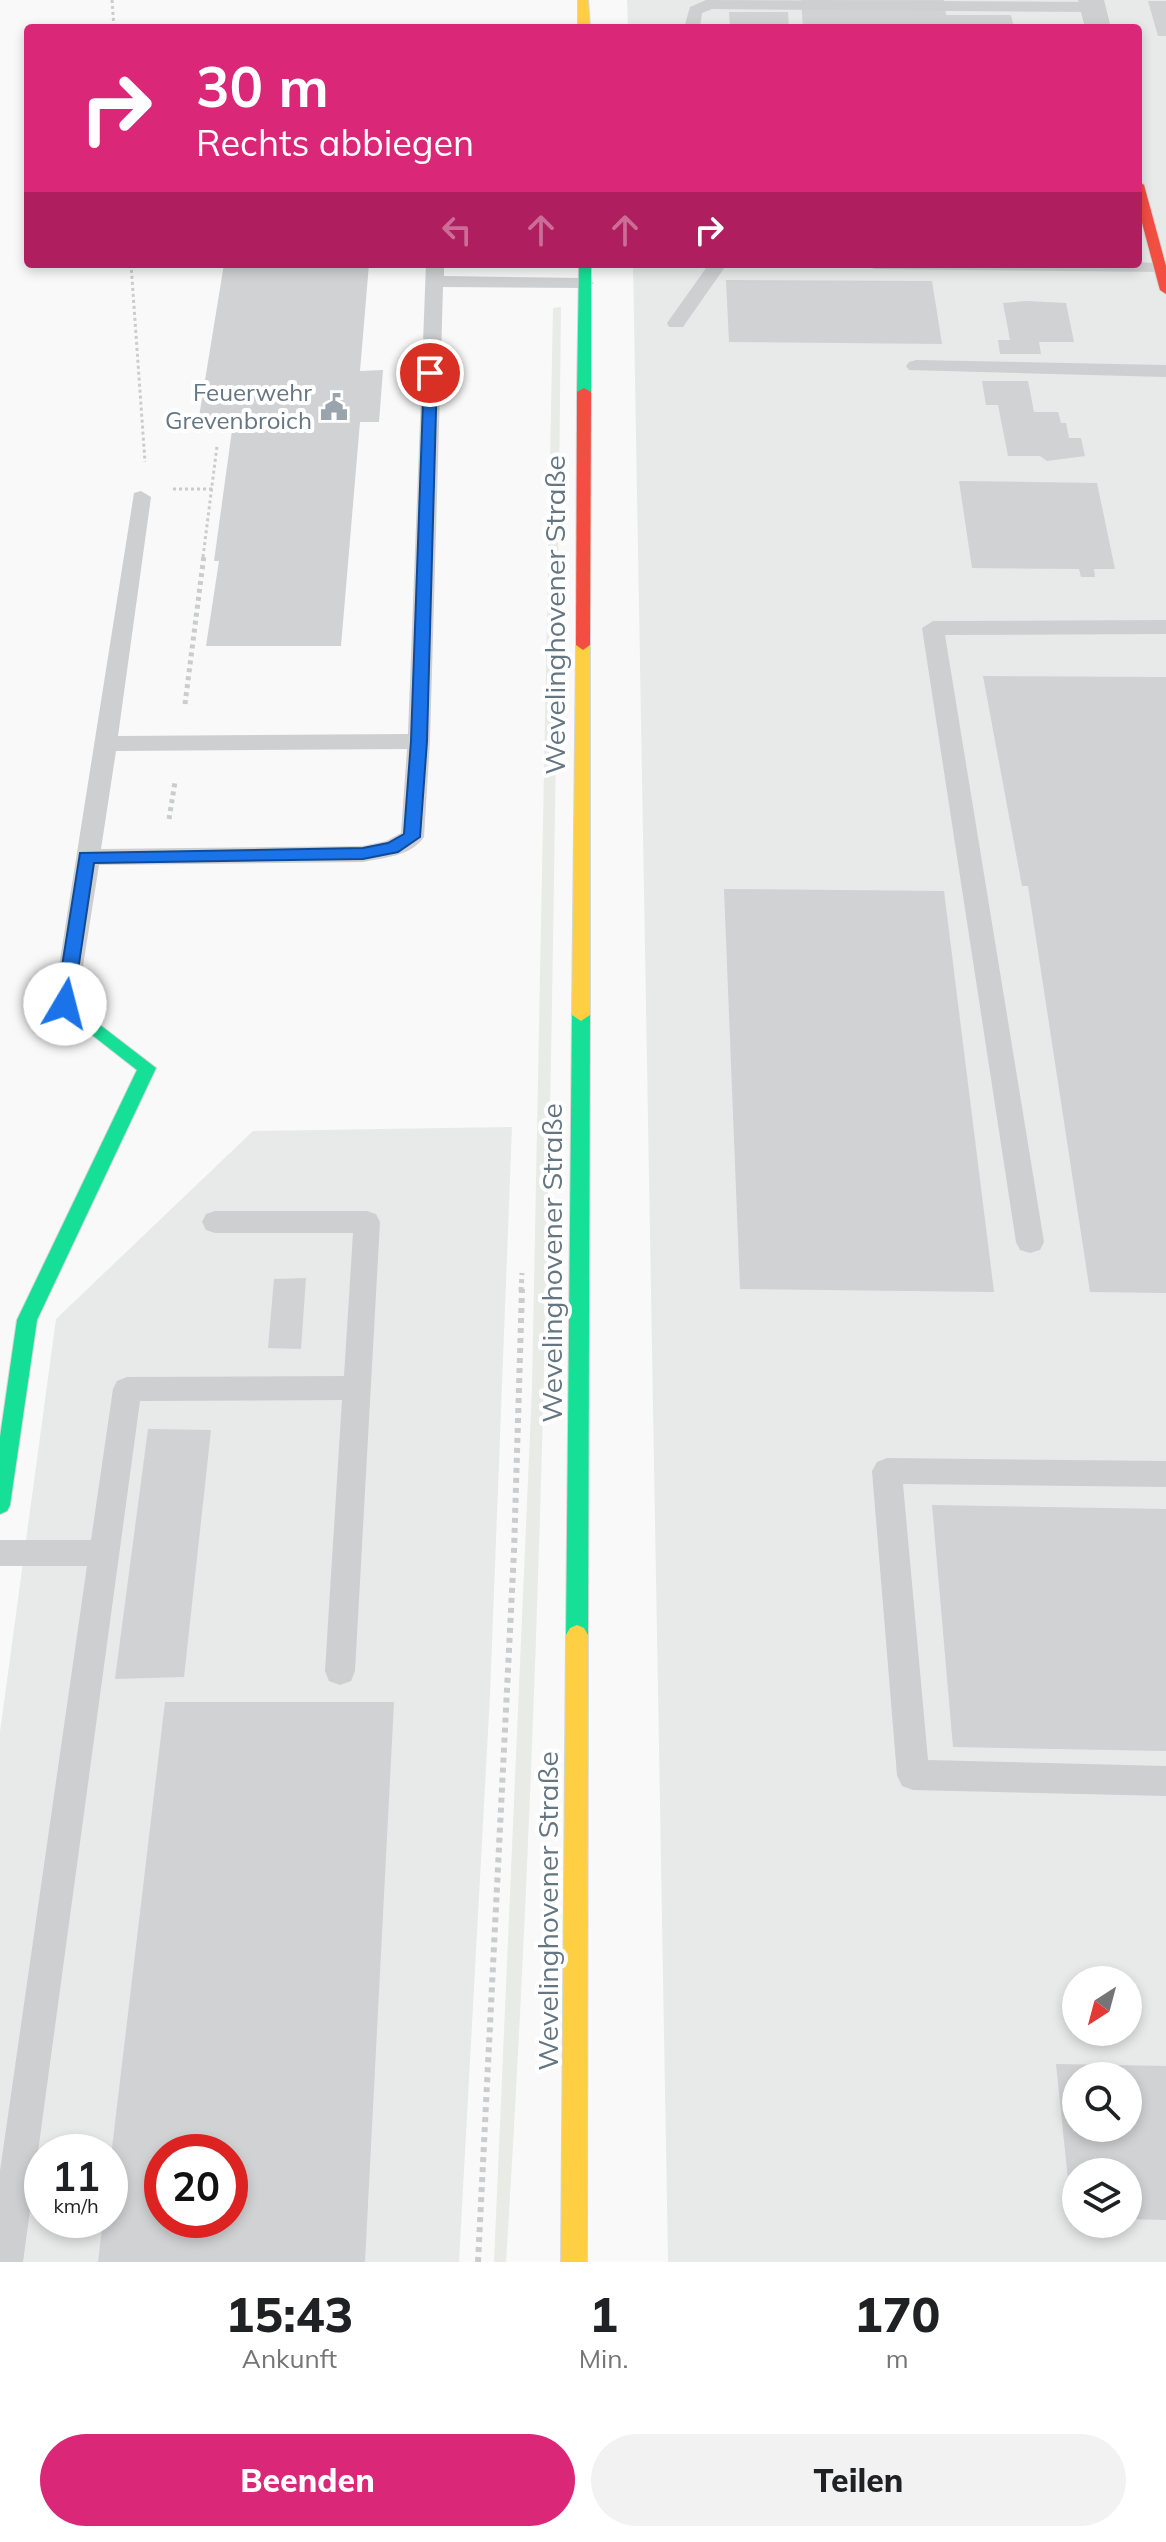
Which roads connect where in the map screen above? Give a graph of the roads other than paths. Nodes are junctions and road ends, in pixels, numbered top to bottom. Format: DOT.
graph roads {
  1 [pos="583,0"];
  2 [pos="1094,12"];
  3 [pos="584,24"];
  4 [pos="692,24"];
  5 [pos="1142,198"];
  6 [pos="1158,236"];
  7 [pos="715,268"];
  8 [pos="1142,268"];
  9 [pos="1160,268"];
  10 [pos="434,273"];
  11 [pos="585,273"];
  12 [pos="1166,290"];
  13 [pos="676,323"];
  14 [pos="916,366"];
  15 [pos="1166,371"];
  16 [pos="144,487"];
  17 [pos="1166,627"];
  18 [pos="419,741"];
  19 [pos="106,744"];
  20 [pos="86,857"];
  21 [pos="65,1004"];
  22 [pos="215,1222"];
  23 [pos="1030,1242"];
  24 [pos="357,1388"];
  25 [pos="1166,1474"];
  26 [pos="0,1505"];
  27 [pos="0,1553"];
  28 [pos="104,1553"];
  29 [pos="340,1671"];
  30 [pos="1166,1781"];
  31 [pos="5,2262"];
  32 [pos="574,2262"];
  1 -- 3 [label="street"];
  2 -- 4 [label="lane"];
  5 -- 6 [label="street"];
  6 -- 9 [label="street"];
  7 -- 13 [label="lane"];
  8 -- 9 [label="lane"];
  9 -- 12 [label="street"];
  10 -- 11 [label="lane"];
  10 -- 18 [label="lane"];
  11 -- 32 [label="street, Wevelinghovener Straße"];
  14 -- 15 [label="lane"];
  16 -- 19 [label="lane"];
  17 -- 23 [label="lane"];
  18 -- 19 [label="lane"];
  18 -- 20 [label="lane"];
  19 -- 20 [label="lane"];
  20 -- 21 [label="lane"];
  21 -- 26 [label="street"];
  22 -- 24 [label="lane"];
  24 -- 28 [label="lane"];
  24 -- 29 [label="lane"];
  25 -- 30 [label="lane"];
  27 -- 28 [label="lane"];
  28 -- 31 [label="lane"];
}
